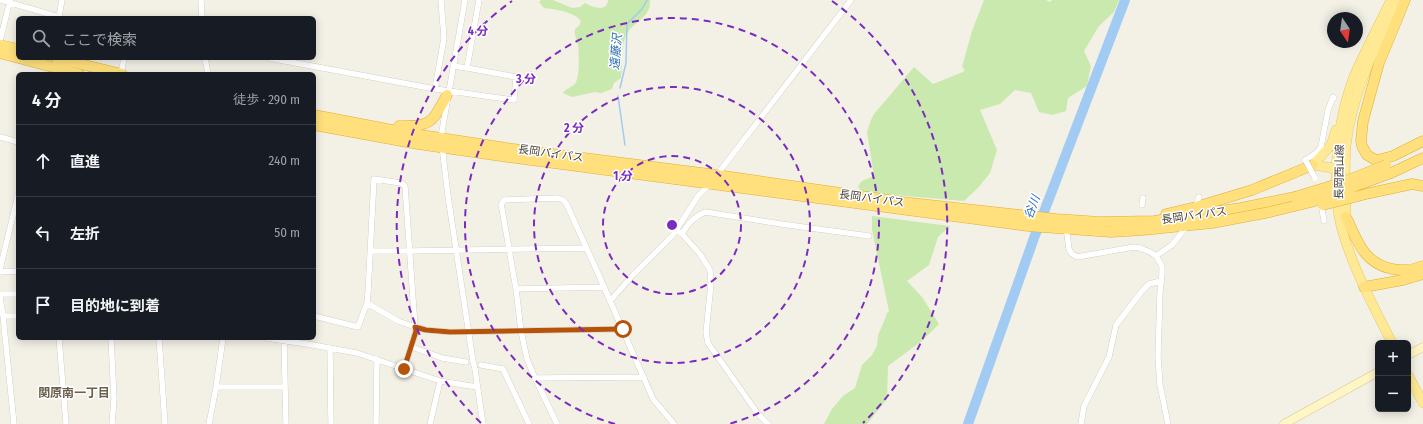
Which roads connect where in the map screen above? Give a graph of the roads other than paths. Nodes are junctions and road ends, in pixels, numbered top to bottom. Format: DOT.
graph roads {
  1 [pos="1,0"];
  2 [pos="62,0"];
  3 [pos="201,0"];
  4 [pos="441,0"];
  5 [pos="465,0"];
  6 [pos="479,0"];
  7 [pos="851,0"];
  8 [pos="1387,0"];
  9 [pos="1391,0"];
  10 [pos="1399,0"];
  11 [pos="1405,0"];
  12 [pos="10,1"];
  13 [pos="55,16"];
  14 [pos="61,16"];
  15 [pos="202,16"];
  16 [pos="0,41"];
  17 [pos="0,45"];
  18 [pos="16,49"];
  19 [pos="0,54"];
  20 [pos="16,58"];
  21 [pos="24,60"];
  22 [pos="64,60"];
  23 [pos="124,60"];
  24 [pos="205,60"];
  25 [pos="279,60"];
  26 [pos="453,66"];
  27 [pos="467,68"];
  28 [pos="71,72"];
  29 [pos="113,72"];
  30 [pos="121,72"];
  31 [pos="208,72"];
  32 [pos="435,89"];
  33 [pos="448,93"];
  34 [pos="1334,98"];
  35 [pos="316,115"];
  36 [pos="365,124"];
  37 [pos="316,125"];
  38 [pos="0,137"];
  39 [pos="16,141"];
  40 [pos="1423,141"];
  41 [pos="441,142"];
  42 [pos="1423,148"];
  43 [pos="1423,158"];
  44 [pos="1309,163"];
  45 [pos="1388,169"];
  46 [pos="1337,171"];
  47 [pos="717,176"];
  48 [pos="710,184"];
  49 [pos="1423,186"];
  50 [pos="1346,188"];
  51 [pos="1199,197"];
  52 [pos="1143,198"];
  53 [pos="16,203"];
  54 [pos="1142,205"];
  55 [pos="1194,211"];
  56 [pos="1346,217"];
  57 [pos="1324,221"];
  58 [pos="1212,223"];
  59 [pos="1055,224"];
  60 [pos="1187,226"];
  61 [pos="1066,228"];
  62 [pos="677,230"];
  63 [pos="682,234"];
  64 [pos="869,236"];
  65 [pos="586,248"];
  66 [pos="509,249"];
  67 [pos="456,250"];
  68 [pos="371,251"];
  69 [pos="410,251"];
  70 [pos="1156,256"];
  71 [pos="1423,266"];
  72 [pos="0,270"];
  73 [pos="16,271"];
  74 [pos="1423,274"];
  75 [pos="1161,281"];
  76 [pos="1363,285"];
  77 [pos="604,287"];
  78 [pos="516,289"];
  79 [pos="0,294"];
  80 [pos="16,294"];
  81 [pos="0,297"];
  82 [pos="610,301"];
  83 [pos="367,303"];
  84 [pos="3,316"];
  85 [pos="16,316"];
  86 [pos="316,316"];
  87 [pos="415,327"];
  88 [pos="623,329"];
  89 [pos="522,331"];
  90 [pos="469,332"];
  91 [pos="59,340"];
  92 [pos="111,340"];
  93 [pos="159,340"];
  94 [pos="223,340"];
  95 [pos="284,340"];
  96 [pos="1390,340"];
  97 [pos="412,347"];
  98 [pos="1423,347"];
  99 [pos="330,348"];
  100 [pos="1411,353"];
  101 [pos="377,359"];
  102 [pos="466,362"];
  103 [pos="481,365"];
  104 [pos="404,369"];
  105 [pos="1375,374"];
  106 [pos="1409,376"];
  107 [pos="644,377"];
  108 [pos="535,378"];
  109 [pos="440,381"];
  110 [pos="216,387"];
  111 [pos="477,387"];
  112 [pos="285,388"];
  113 [pos="1423,403"];
  114 [pos="14,424"];
  115 [pos="66,424"];
  116 [pos="112,424"];
  117 [pos="165,424"];
  118 [pos="209,424"];
  119 [pos="286,424"];
  120 [pos="331,424"];
  121 [pos="376,424"];
  122 [pos="430,424"];
  123 [pos="483,424"];
  124 [pos="529,424"];
  125 [pos="557,424"];
  126 [pos="674,424"];
  127 [pos="768,424"];
  128 [pos="1081,424"];
  129 [pos="1168,424"];
  130 [pos="1284,424"];
  1 -- 12 [label="street"];
  2 -- 14 [label="street"];
  3 -- 15 [label="street"];
  4 -- 32 [label="street"];
  5 -- 26 [label="street"];
  6 -- 27 [label="street"];
  7 -- 47 [label="street"];
  8 -- 44 [label="main road"];
  9 -- 46 [label="main road, 長岡西山線"];
  10 -- 50 [label="main road"];
  11 -- 40 [label="highway"];
  12 -- 13 [label="street"];
  12 -- 16 [label="street"];
  17 -- 18 [label="highway"];
  19 -- 20 [label="highway"];
  21 -- 28 [label="highway"];
  22 -- 29 [label="highway"];
  23 -- 30 [label="street"];
  24 -- 31 [label="street"];
  25 -- 32 [label="street"];
  26 -- 27 [label="street"];
  26 -- 33 [label="street"];
  27 -- 33 [label="street"];
  32 -- 33 [label="street"];
  33 -- 36 [label="highway"];
  33 -- 41 [label="street"];
  34 -- 44 [label="street"];
  35 -- 36 [label="highway, 長岡バイパス"];
  36 -- 41 [label="highway, 長岡バイパス"];
  37 -- 41 [label="highway, 長岡バイパス"];
  38 -- 39 [label="street"];
  41 -- 47 [label="highway, 長岡バイパス"];
  41 -- 48 [label="highway, 長岡バイパス"];
  41 -- 67 [label="street"];
  42 -- 45 [label="highway, 長岡バイパス"];
  43 -- 45 [label="highway, 長岡バイパス"];
  44 -- 46 [label="main road"];
  44 -- 55 [label="highway"];
  44 -- 57 [label="street, bridge"];
  45 -- 55 [label="highway, 長岡バイパス, bridge"];
  45 -- 58 [label="highway, 長岡バイパス, bridge"];
  46 -- 50 [label="main road"];
  46 -- 76 [label="main road, 長岡西山線"];
  47 -- 48 [label="street"];
  47 -- 59 [label="highway, 長岡バイパス"];
  48 -- 59 [label="highway, 長岡バイパス"];
  48 -- 62 [label="street"];
  49 -- 58 [label="highway, bridge"];
  50 -- 56 [label="main road"];
  51 -- 55 [label="street"];
  52 -- 54 [label="street"];
  53 -- 72 [label="street"];
  55 -- 59 [label="highway, 長岡バイパス"];
  55 -- 60 [label="street"];
  56 -- 71 [label="highway"];
  56 -- 76 [label="main road"];
  58 -- 60 [label="highway, 長岡バイパス"];
  59 -- 61 [label="highway, 長岡バイパス"];
  60 -- 61 [label="highway, 長岡バイパス"];
  60 -- 70 [label="street"];
  61 -- 70 [label="street"];
  62 -- 63 [label="street"];
  62 -- 82 [label="street"];
  63 -- 64 [label="street"];
  63 -- 127 [label="street"];
  65 -- 66 [label="street"];
  65 -- 66 [label="street"];
  65 -- 77 [label="street"];
  66 -- 67 [label="street"];
  66 -- 78 [label="street"];
  67 -- 69 [label="street"];
  67 -- 90 [label="street"];
  68 -- 69 [label="street"];
  68 -- 69 [label="street"];
  68 -- 83 [label="street"];
  69 -- 87 [label="street"];
  70 -- 75 [label="street"];
  72 -- 73 [label="street"];
  74 -- 76 [label="highway"];
  75 -- 128 [label="street"];
  75 -- 129 [label="street"];
  76 -- 96 [label="main road, 長岡西山線"];
  77 -- 78 [label="street"];
  77 -- 82 [label="street"];
  78 -- 89 [label="street"];
  79 -- 80 [label="street"];
  81 -- 84 [label="street"];
  82 -- 88 [label="street"];
  83 -- 86 [label="street"];
  83 -- 87 [label="street"];
  84 -- 85 [label="street"];
  84 -- 114 [label="street"];
  87 -- 90 [label="street"];
  87 -- 97 [label="street"];
  88 -- 89 [label="street"];
  88 -- 107 [label="street"];
  89 -- 90 [label="street"];
  89 -- 108 [label="street"];
  90 -- 111 [label="street, bridge"];
  91 -- 115 [label="street"];
  92 -- 116 [label="street"];
  93 -- 117 [label="street"];
  94 -- 110 [label="street"];
  95 -- 99 [label="street"];
  95 -- 112 [label="street"];
  97 -- 102 [label="street"];
  97 -- 104 [label="street"];
  98 -- 100 [label="main road"];
  99 -- 101 [label="street"];
  99 -- 120 [label="street"];
  101 -- 104 [label="street"];
  101 -- 121 [label="street"];
  103 -- 124 [label="street"];
  104 -- 109 [label="street"];
  105 -- 130 [label="main road"];
  106 -- 113 [label="main road"];
  107 -- 108 [label="street"];
  107 -- 126 [label="street"];
  108 -- 125 [label="street"];
  109 -- 111 [label="street"];
  109 -- 122 [label="street"];
  110 -- 112 [label="street"];
  110 -- 118 [label="street"];
  111 -- 123 [label="street"];
  112 -- 119 [label="street"];
}
